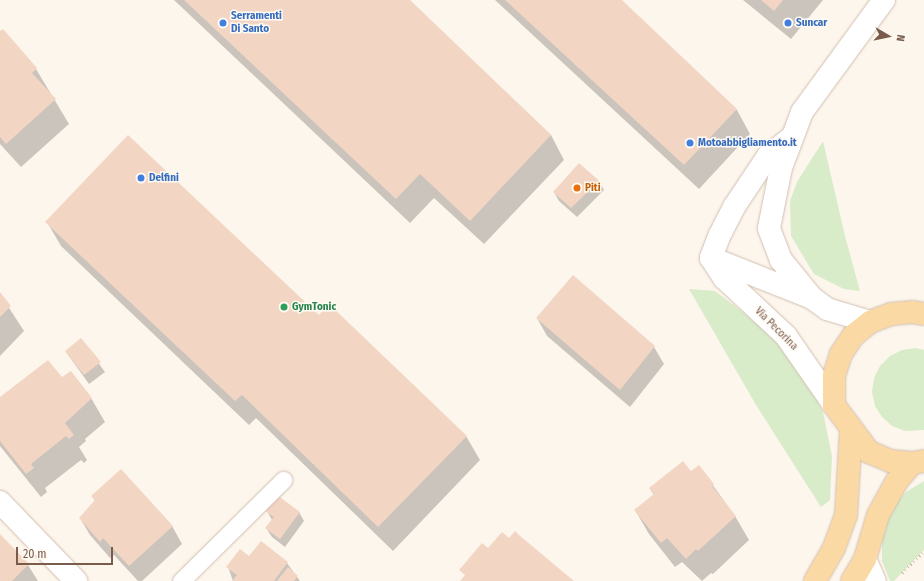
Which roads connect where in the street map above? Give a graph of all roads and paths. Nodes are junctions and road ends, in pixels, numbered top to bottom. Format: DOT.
graph roads {
  1 [pos="884,0"];
  2 [pos="791,138"];
  3 [pos="712,258"];
  4 [pos="812,298"];
  5 [pos="924,314"];
  6 [pos="870,322"];
  7 [pos="834,405"];
  8 [pos="850,430"];
  9 [pos="918,462"];
  10 [pos="283,480"];
  11 [pos="0,502"];
  12 [pos="924,551"];
  13 [pos="865,559"];
  14 [pos="899,576"];
  15 [pos="76,581"];
  16 [pos="181,581"];
  17 [pos="815,581"];
  18 [pos="852,581"];
  19 [pos="875,581"];
  1 -- 2 [label="street"];
  2 -- 3 [label="street"];
  2 -- 4 [label="street"];
  3 -- 4 [label="street"];
  3 -- 7 [label="street, Via Pecorina"];
  4 -- 6 [label="street"];
  5 -- 6 [label="main road"];
  6 -- 7 [label="main road"];
  7 -- 8 [label="main road"];
  8 -- 9 [label="main road"];
  8 -- 17 [label="main road"];
  9 -- 13 [label="main road"];
  10 -- 16 [label="lane"];
  11 -- 15 [label="street"];
  12 -- 14 [label="path"];
  13 -- 18 [label="main road"];
  13 -- 19 [label="street"];
}
